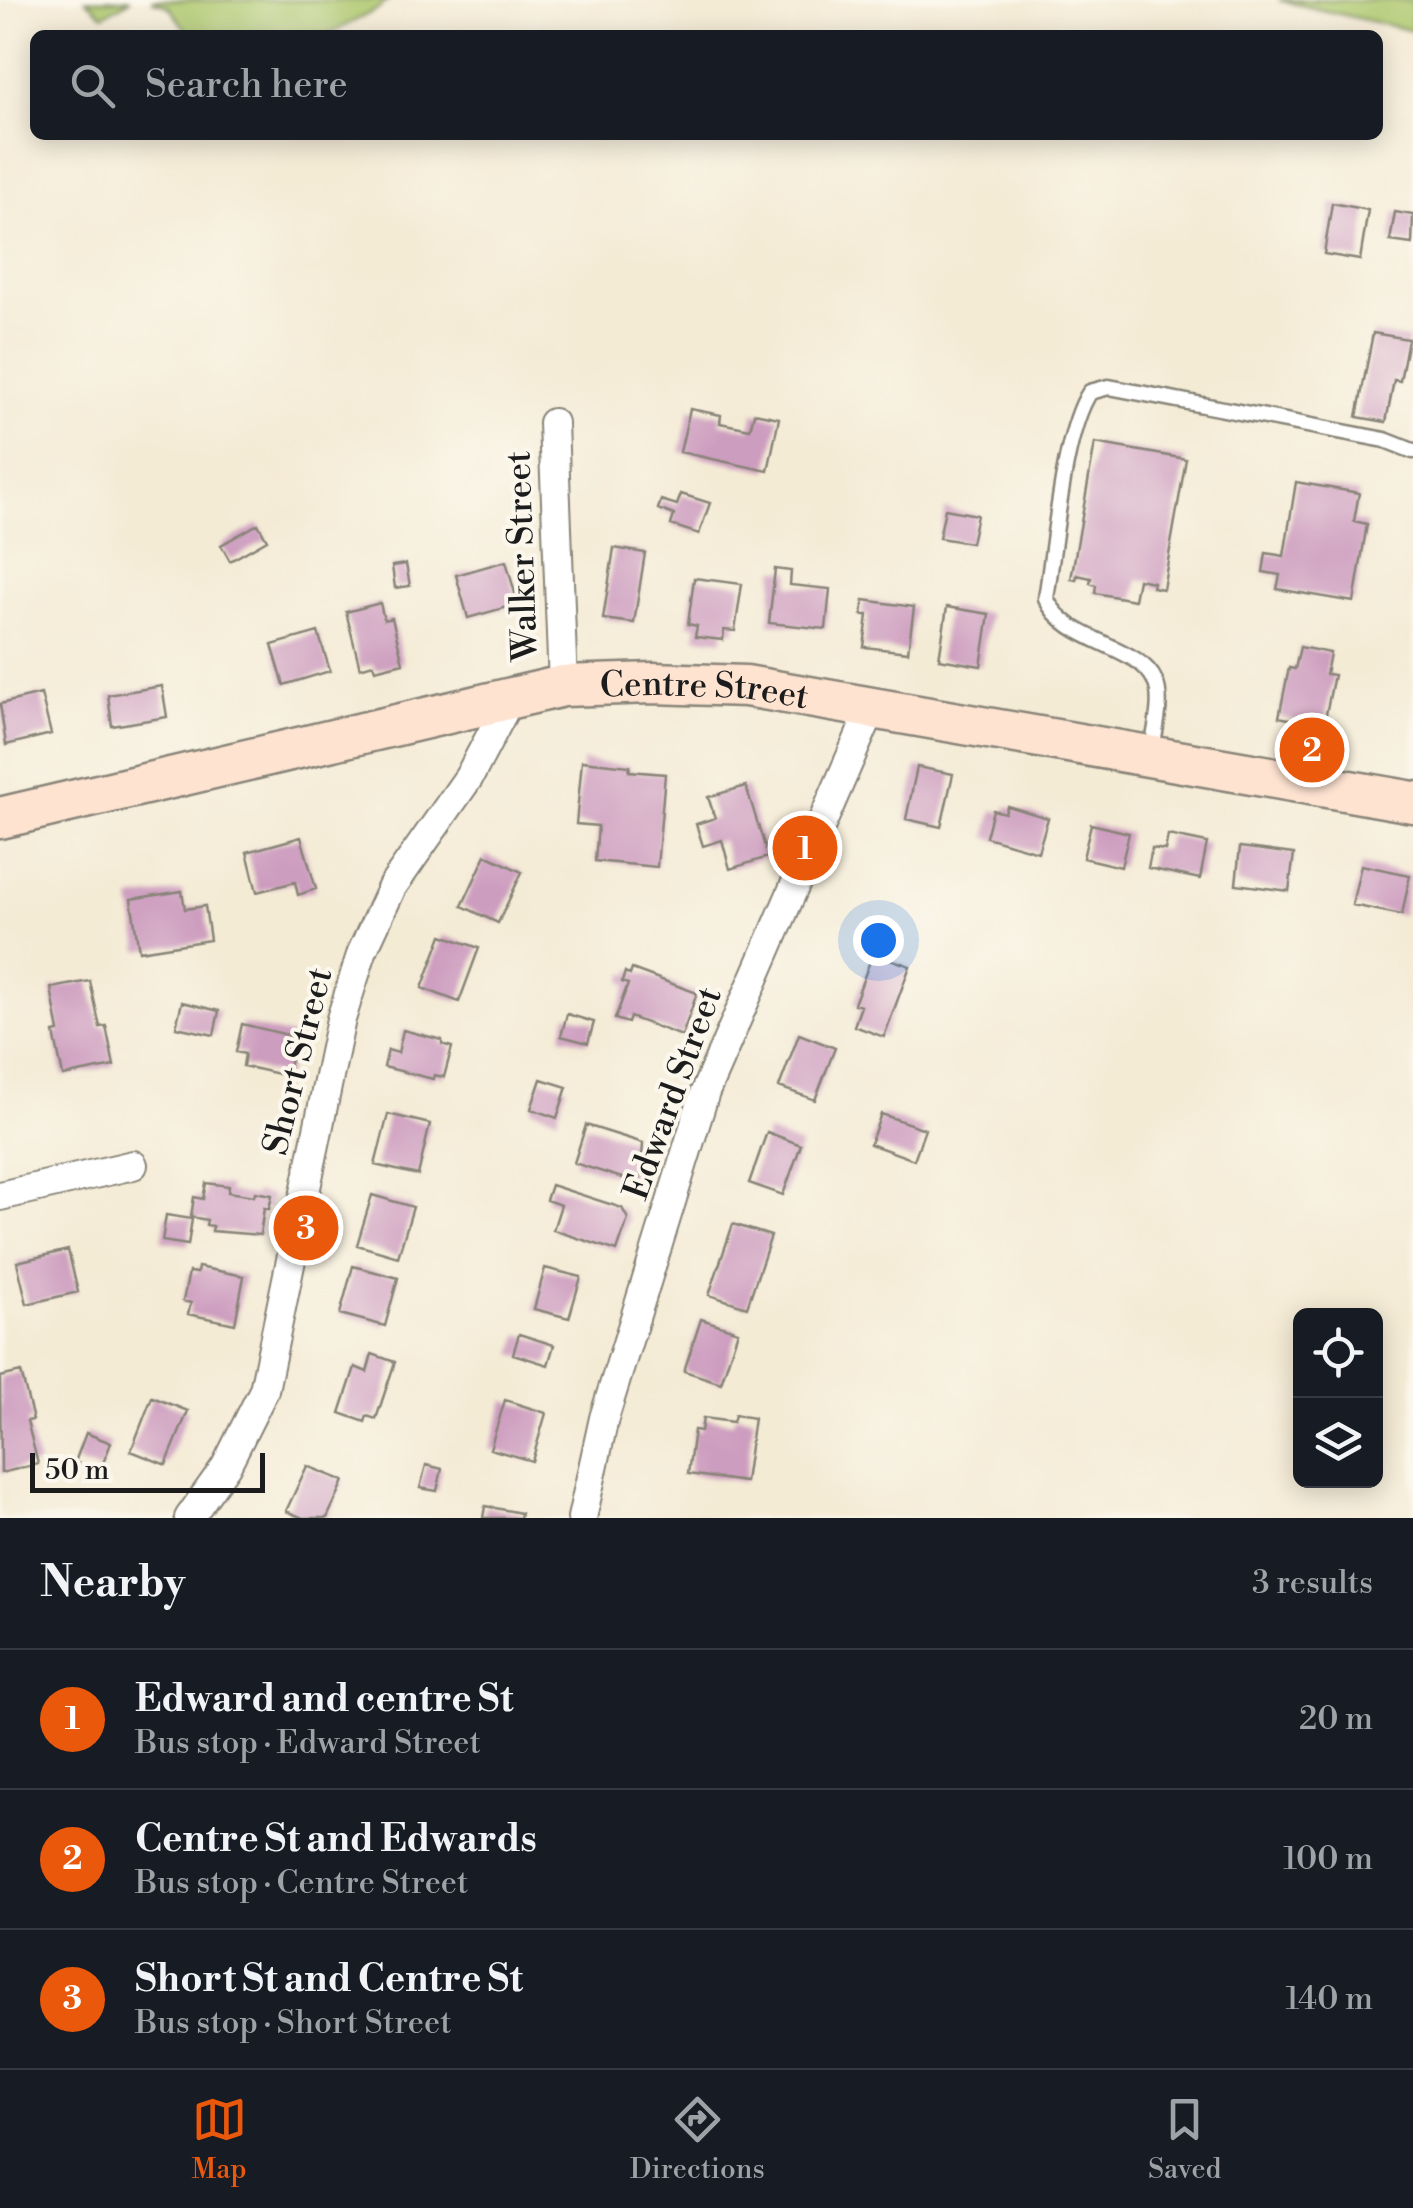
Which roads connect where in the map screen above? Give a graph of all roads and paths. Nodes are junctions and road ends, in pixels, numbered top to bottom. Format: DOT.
graph roads {
  1 [pos="553,423"];
  2 [pos="1413,451"];
  3 [pos="563,686"];
  4 [pos="510,699"];
  5 [pos="872,708"];
  6 [pos="1151,757"];
  7 [pos="1413,802"];
  8 [pos="0,818"];
  9 [pos="133,1165"];
  10 [pos="0,1196"];
  11 [pos="190,1518"];
  12 [pos="582,1518"];
  1 -- 3 [label="street, Walker Street"];
  2 -- 6 [label="lane"];
  3 -- 4 [label="main road, Centre Street"];
  3 -- 5 [label="main road, Centre Street"];
  4 -- 8 [label="main road, Centre Street"];
  4 -- 11 [label="street, Short Street"];
  5 -- 6 [label="main road, Centre Street"];
  5 -- 12 [label="street, Edward Street"];
  6 -- 7 [label="main road, Centre Street"];
  9 -- 10 [label="street"];
}
